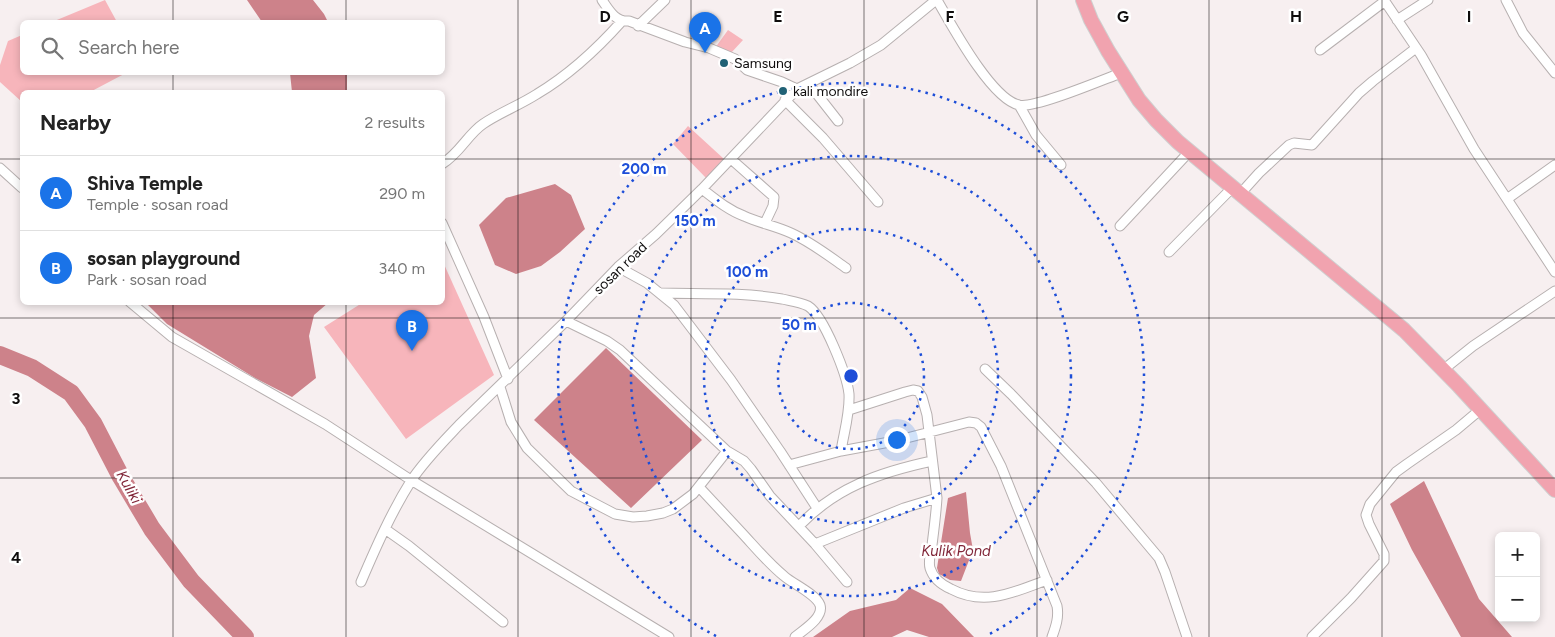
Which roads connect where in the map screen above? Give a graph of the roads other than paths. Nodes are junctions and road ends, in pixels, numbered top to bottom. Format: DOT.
graph roads {
  1 [pos="602,0"];
  2 [pos="665,0"];
  3 [pos="936,0"];
  4 [pos="1083,0"];
  5 [pos="1428,0"];
  6 [pos="1506,0"];
  7 [pos="1384,1"];
  8 [pos="1397,20"];
  9 [pos="625,21"];
  10 [pos="638,26"];
  11 [pos="1416,48"];
  12 [pos="1320,50"];
  13 [pos="1121,72"];
  14 [pos="1555,72"];
  15 [pos="809,84"];
  16 [pos="798,89"];
  17 [pos="786,100"];
  18 [pos="1018,106"];
  19 [pos="838,121"];
  20 [pos="1190,152"];
  21 [pos="731,159"];
  22 [pos="445,161"];
  23 [pos="1555,165"];
  24 [pos="1061,166"];
  25 [pos="0,168"];
  26 [pos="20,186"];
  27 [pos="702,189"];
  28 [pos="1237,190"];
  29 [pos="1507,199"];
  30 [pos="878,202"];
  31 [pos="765,223"];
  32 [pos="1120,226"];
  33 [pos="445,230"];
  34 [pos="1169,252"];
  35 [pos="618,266"];
  36 [pos="846,268"];
  37 [pos="1555,272"];
  38 [pos="1555,291"];
  39 [pos="661,293"];
  40 [pos="134,305"];
  41 [pos="566,321"];
  42 [pos="985,369"];
  43 [pos="1443,370"];
  44 [pos="508,379"];
  45 [pos="500,387"];
  46 [pos="1481,409"];
  47 [pos="849,410"];
  48 [pos="928,433"];
  49 [pos="727,451"];
  50 [pos="841,451"];
  51 [pos="932,461"];
  52 [pos="789,465"];
  53 [pos="411,480"];
  54 [pos="698,487"];
  55 [pos="1555,490"];
  56 [pos="938,498"];
  57 [pos="818,508"];
  58 [pos="799,526"];
  59 [pos="385,529"];
  60 [pos="815,544"];
  61 [pos="1047,580"];
  62 [pos="361,582"];
  63 [pos="847,582"];
  64 [pos="503,622"];
  65 [pos="669,637"];
  66 [pos="796,637"];
  67 [pos="1052,637"];
  68 [pos="1187,637"];
  69 [pos="1312,637"];
  1 -- 9 [label="street"];
  2 -- 10 [label="street"];
  3 -- 15 [label="street, sosan road"];
  3 -- 18 [label="street"];
  4 -- 13 [label="main road"];
  5 -- 8 [label="street"];
  6 -- 14 [label="street"];
  7 -- 8 [label="street"];
  7 -- 12 [label="street"];
  8 -- 11 [label="street"];
  9 -- 10 [label="street"];
  9 -- 22 [label="street"];
  10 -- 16 [label="street"];
  11 -- 28 [label="street"];
  11 -- 29 [label="street"];
  13 -- 18 [label="street"];
  13 -- 20 [label="main road"];
  15 -- 16 [label="street, sosan road"];
  15 -- 19 [label="street"];
  16 -- 17 [label="street, sosan road"];
  17 -- 21 [label="street, sosan road"];
  17 -- 30 [label="street"];
  18 -- 24 [label="street"];
  20 -- 28 [label="main road"];
  20 -- 32 [label="street"];
  21 -- 27 [label="street, sosan road"];
  21 -- 31 [label="street"];
  23 -- 29 [label="street"];
  25 -- 26 [label="street"];
  27 -- 31 [label="street"];
  27 -- 35 [label="street, sosan road"];
  28 -- 34 [label="street"];
  28 -- 43 [label="main road"];
  29 -- 37 [label="street"];
  31 -- 36 [label="street"];
  33 -- 44 [label="street"];
  35 -- 39 [label="street"];
  35 -- 41 [label="street, sosan road"];
  38 -- 43 [label="street"];
  39 -- 47 [label="street"];
  39 -- 52 [label="street"];
  40 -- 53 [label="street"];
  41 -- 44 [label="street, sosan road"];
  41 -- 49 [label="street"];
  42 -- 68 [label="street"];
  43 -- 46 [label="main road"];
  44 -- 45 [label="street, sosan road"];
  45 -- 53 [label="street, sosan road"];
  45 -- 54 [label="street"];
  46 -- 55 [label="main road"];
  46 -- 69 [label="street"];
  47 -- 48 [label="street"];
  47 -- 50 [label="street"];
  48 -- 50 [label="street"];
  48 -- 51 [label="street"];
  48 -- 61 [label="street"];
  49 -- 54 [label="street"];
  49 -- 58 [label="street"];
  50 -- 52 [label="street"];
  51 -- 56 [label="street"];
  51 -- 57 [label="street"];
  52 -- 57 [label="street"];
  53 -- 59 [label="street, sosan road"];
  53 -- 65 [label="street"];
  54 -- 66 [label="street"];
  56 -- 60 [label="street"];
  56 -- 61 [label="street"];
  57 -- 58 [label="street"];
  58 -- 60 [label="street"];
  59 -- 62 [label="street, sosan road"];
  59 -- 64 [label="street"];
  60 -- 63 [label="street"];
  61 -- 67 [label="street"];
}
